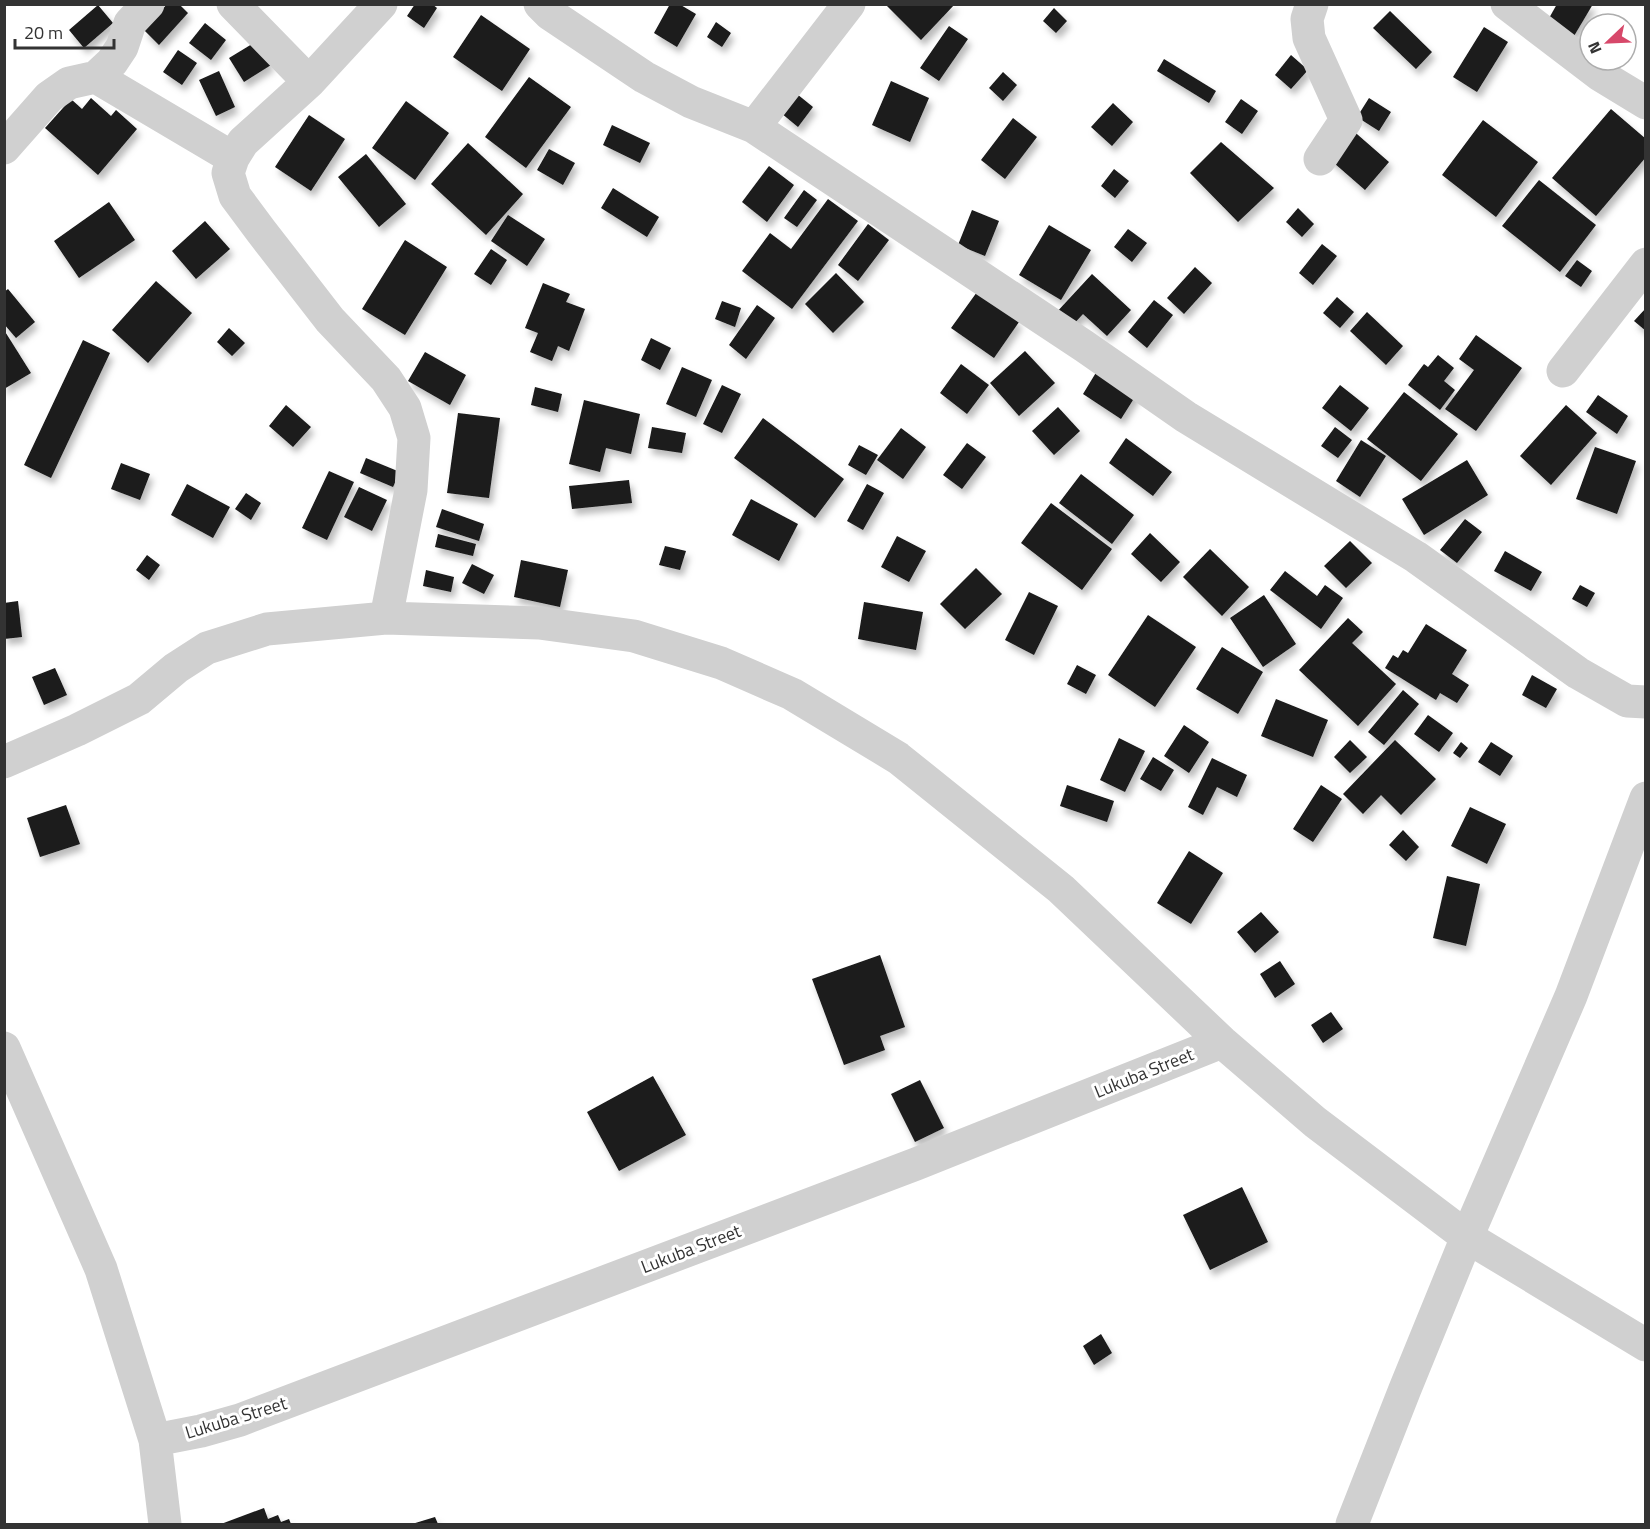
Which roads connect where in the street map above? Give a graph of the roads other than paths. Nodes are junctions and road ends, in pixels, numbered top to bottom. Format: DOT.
graph roads {
  1 [pos="148,4"];
  2 [pos="232,4"];
  3 [pos="381,4"];
  4 [pos="540,4"];
  5 [pos="849,4"];
  6 [pos="1312,4"];
  7 [pos="1507,4"];
  8 [pos="96,77"];
  9 [pos="309,82"];
  10 [pos="1646,104"];
  11 [pos="754,128"];
  12 [pos="4,148"];
  13 [pos="233,158"];
  14 [pos="1320,159"];
  15 [pos="1646,264"];
  16 [pos="1563,371"];
  17 [pos="386,618"];
  18 [pos="1646,702"];
  19 [pos="4,762"];
  20 [pos="1646,798"];
  21 [pos="1222,1042"];
  22 [pos="4,1048"];
  23 [pos="1467,1237"];
  24 [pos="1646,1345"];
  25 [pos="155,1440"];
  26 [pos="165,1524"];
  27 [pos="1352,1524"];
  1 -- 8 [label="street"];
  2 -- 9 [label="street"];
  3 -- 9 [label="street"];
  4 -- 11 [label="street"];
  5 -- 11 [label="street"];
  6 -- 14 [label="street"];
  7 -- 10 [label="street"];
  8 -- 12 [label="street"];
  8 -- 13 [label="street"];
  9 -- 13 [label="street"];
  11 -- 18 [label="street"];
  13 -- 17 [label="street"];
  15 -- 16 [label="street"];
  17 -- 19 [label="street"];
  17 -- 21 [label="street"];
  20 -- 23 [label="street"];
  21 -- 23 [label="street"];
  21 -- 25 [label="street, Lukuba Street"];
  22 -- 25 [label="street"];
  23 -- 24 [label="street"];
  23 -- 27 [label="street"];
  25 -- 26 [label="street"];
}
